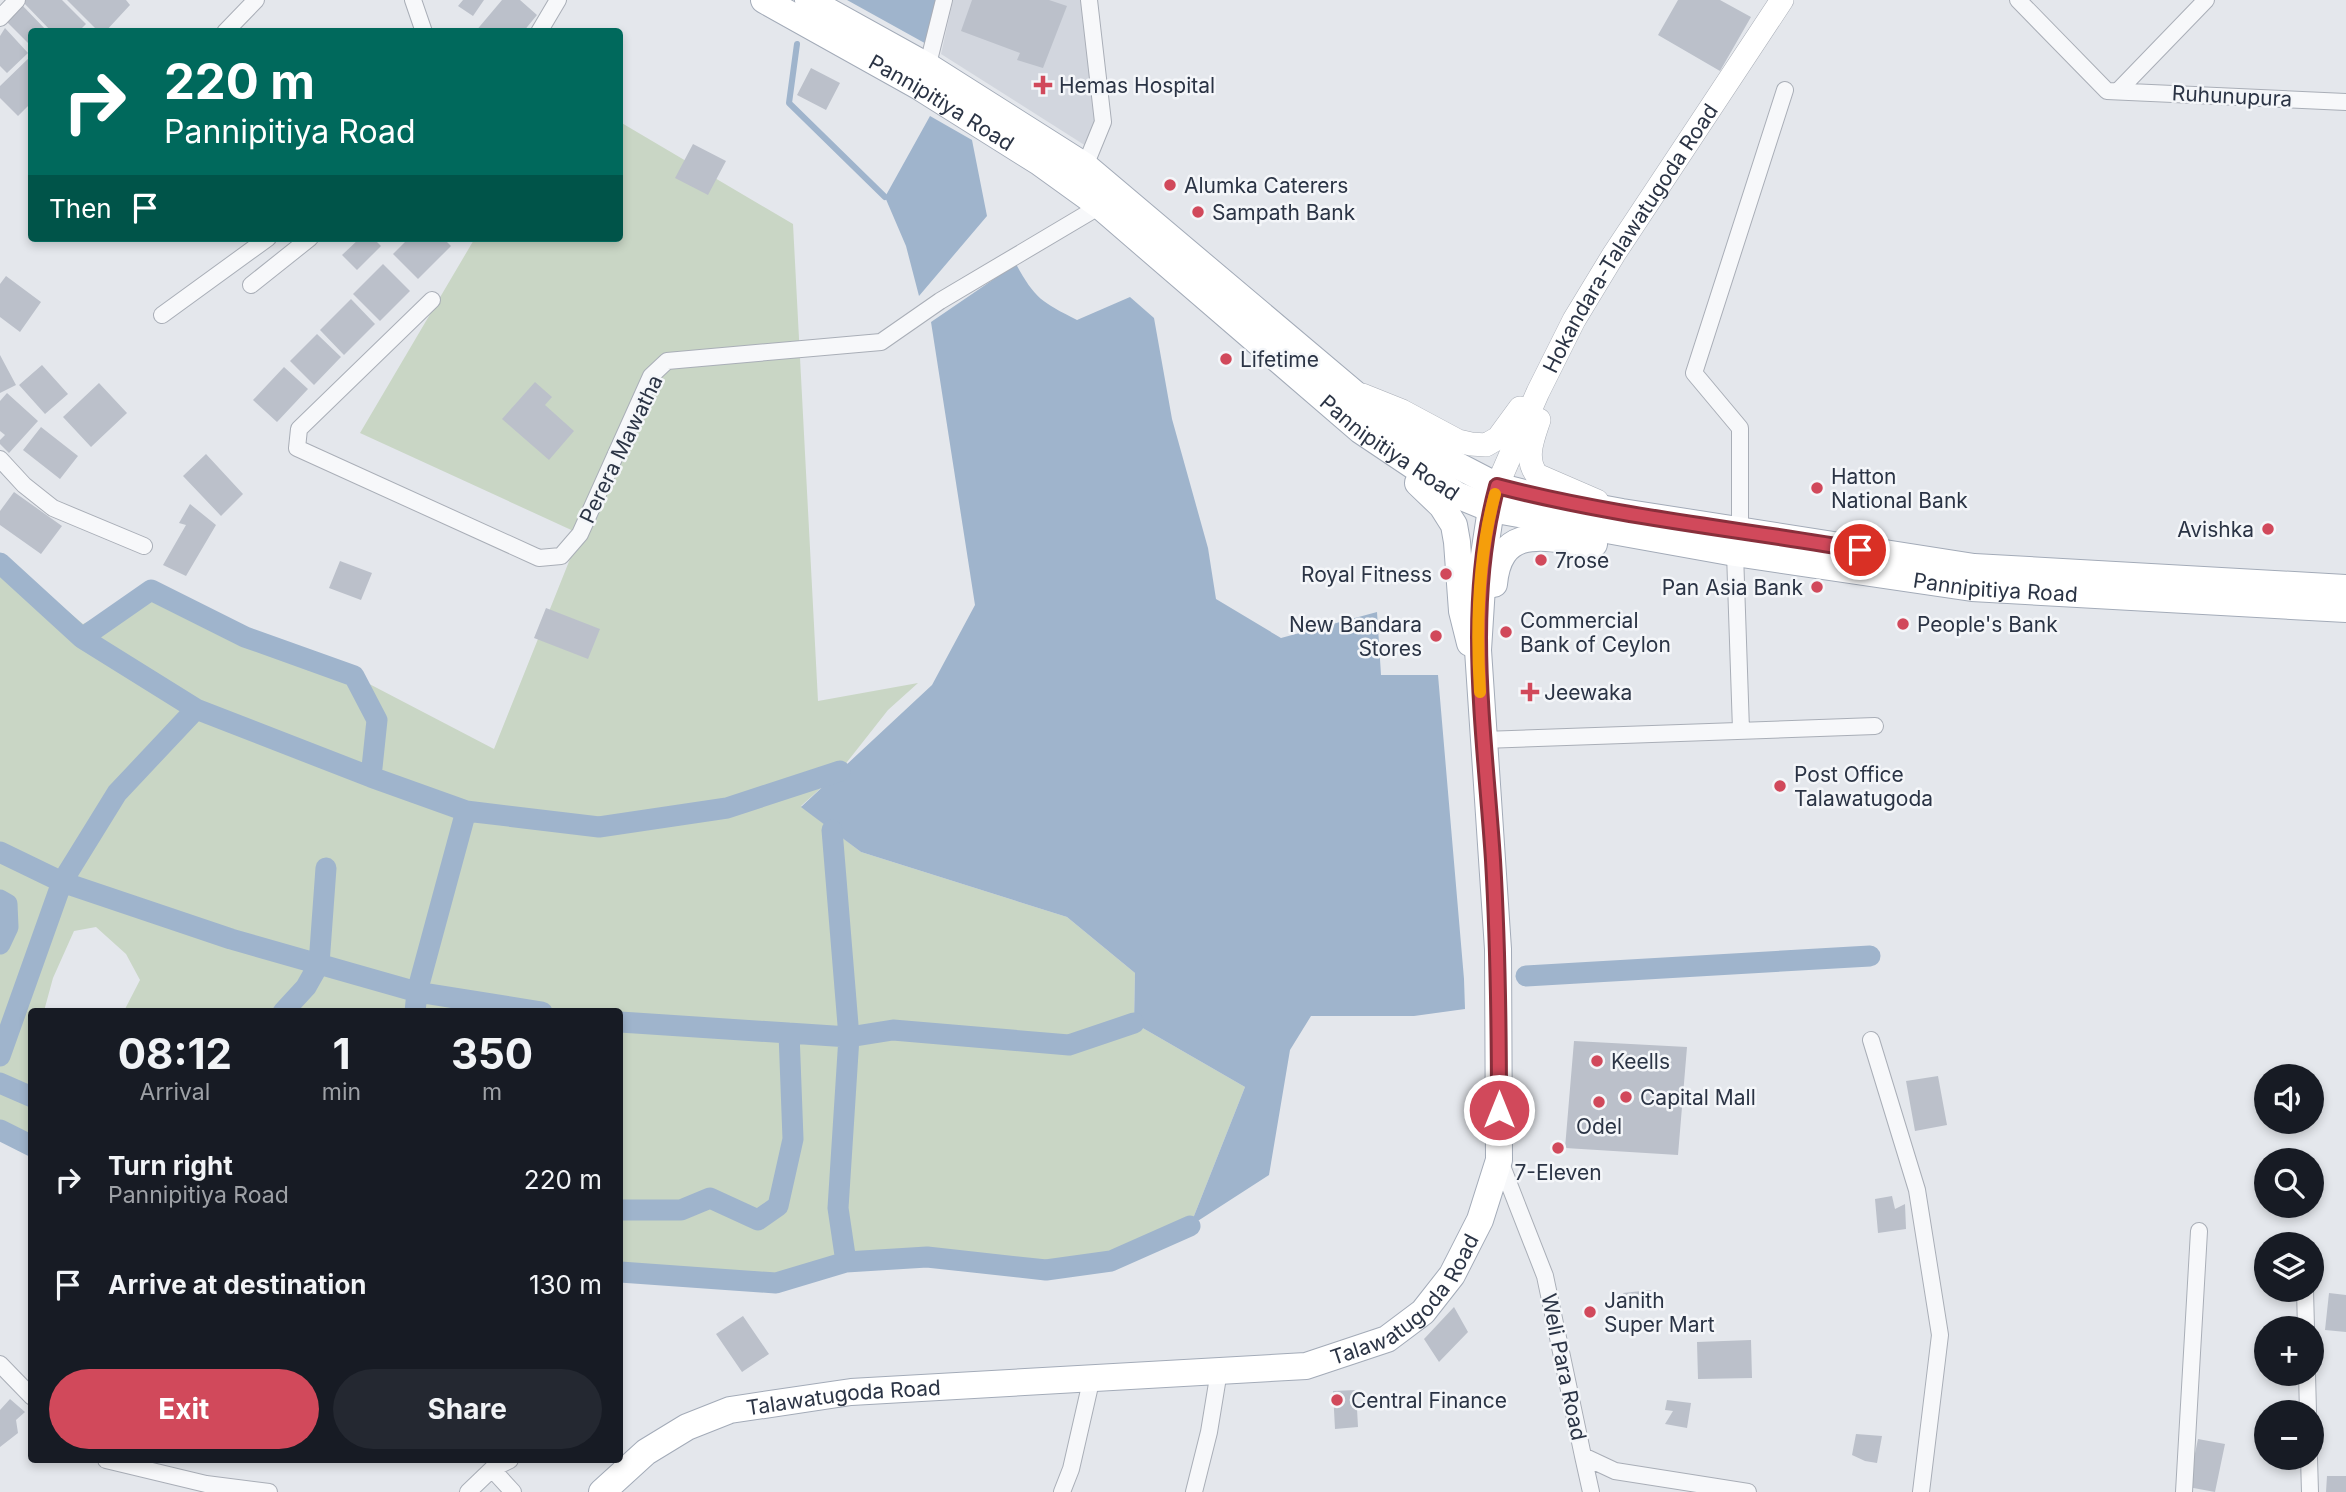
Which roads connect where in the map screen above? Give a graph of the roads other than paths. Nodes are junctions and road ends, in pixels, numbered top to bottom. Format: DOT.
graph roads {
  1 [pos="17,0"];
  2 [pos="256,0"];
  3 [pos="413,0"];
  4 [pos="558,0"];
  5 [pos="764,0"];
  6 [pos="808,0"];
  7 [pos="944,0"];
  8 [pos="1089,0"];
  9 [pos="1782,0"];
  10 [pos="2018,0"];
  11 [pos="2206,0"];
  12 [pos="0,18"];
  13 [pos="229,28"];
  14 [pos="423,28"];
  15 [pos="541,28"];
  16 [pos="924,77"];
  17 [pos="1785,90"];
  18 [pos="2118,91"];
  19 [pos="2346,102"];
  20 [pos="1084,166"];
  21 [pos="1100,206"];
  22 [pos="262,242"];
  23 [pos="305,242"];
  24 [pos="251,285"];
  25 [pos="432,300"];
  26 [pos="162,315"];
  27 [pos="1555,360"];
  28 [pos="1347,387"];
  29 [pos="1376,441"];
  30 [pos="0,458"];
  31 [pos="1494,497"];
  32 [pos="1622,512"];
  33 [pos="1660,540"];
  34 [pos="1737,541"];
  35 [pos="144,546"];
  36 [pos="2346,589"];
  37 [pos="2346,609"];
  38 [pos="1480,682"];
  39 [pos="1875,726"];
  40 [pos="1741,730"];
  41 [pos="1483,740"];
  42 [pos="1871,1040"];
  43 [pos="1499,1160"];
  44 [pos="2199,1231"];
  45 [pos="0,1364"];
  46 [pos="1219,1371"];
  47 [pos="1092,1377"];
  48 [pos="28,1393"];
  49 [pos="1583,1456"];
  50 [pos="121,1463"];
  51 [pos="504,1463"];
  52 [pos="492,1469"];
  53 [pos="2309,1470"];
  54 [pos="269,1492"];
  55 [pos="468,1492"];
  56 [pos="513,1492"];
  57 [pos="602,1492"];
  58 [pos="1062,1492"];
  59 [pos="1194,1492"];
  60 [pos="1591,1492"];
  61 [pos="1748,1492"];
  62 [pos="1921,1492"];
  63 [pos="2183,1492"];
  64 [pos="2310,1492"];
  1 -- 12 [label="street"];
  2 -- 13 [label="street"];
  3 -- 14 [label="street"];
  4 -- 15 [label="street"];
  5 -- 16 [label="main road, Pannipitiya Road"];
  6 -- 16 [label="main road, Pannipitiya Road"];
  7 -- 16 [label="street"];
  8 -- 20 [label="street"];
  9 -- 27 [label="main road, Hokandara-Talawatugoda Road"];
  10 -- 18 [label="street, Ruhunupura"];
  11 -- 18 [label="street, Ruhunupura"];
  16 -- 20 [label="main road, Pannipitiya Road"];
  16 -- 21 [label="main road, Pannipitiya Road"];
  17 -- 34 [label="street"];
  18 -- 19 [label="street, Ruhunupura"];
  20 -- 28 [label="main road, Pannipitiya Road"];
  21 -- 25 [label="street, Perera Mawatha"];
  21 -- 29 [label="main road, Pannipitiya Road"];
  22 -- 26 [label="street"];
  23 -- 24 [label="street"];
  27 -- 28 [label="main road"];
  27 -- 31 [label="main road, Hokandara-Talawatugoda Road"];
  27 -- 32 [label="main road"];
  28 -- 31 [label="main road, Pannipitiya Road"];
  29 -- 31 [label="main road, Pannipitiya Road"];
  29 -- 38 [label="main road"];
  30 -- 35 [label="street"];
  31 -- 32 [label="main road, Pannipitiya Road"];
  31 -- 33 [label="main road, Pannipitiya Road"];
  31 -- 38 [label="main road, Talawatugoda Road"];
  32 -- 34 [label="main road, Pannipitiya Road"];
  33 -- 34 [label="main road, Pannipitiya Road"];
  33 -- 38 [label="main road"];
  34 -- 36 [label="main road, Pannipitiya Road"];
  34 -- 37 [label="main road, Pannipitiya Road"];
  34 -- 40 [label="street"];
  38 -- 41 [label="main road, Talawatugoda Road"];
  39 -- 40 [label="street"];
  40 -- 41 [label="street"];
  41 -- 43 [label="main road, Talawatugoda Road"];
  42 -- 62 [label="street"];
  43 -- 46 [label="main road, Talawatugoda Road"];
  43 -- 49 [label="street, Weli Para Road"];
  44 -- 63 [label="street"];
  45 -- 48 [label="street"];
  46 -- 47 [label="main road, Talawatugoda Road"];
  46 -- 59 [label="street"];
  47 -- 57 [label="main road, Talawatugoda Road"];
  47 -- 58 [label="street"];
  49 -- 60 [label="street"];
  49 -- 61 [label="street, Weli Para Road"];
  50 -- 54 [label="street"];
  51 -- 52 [label="street"];
  52 -- 55 [label="street"];
  52 -- 56 [label="street"];
  53 -- 64 [label="street"];
}
